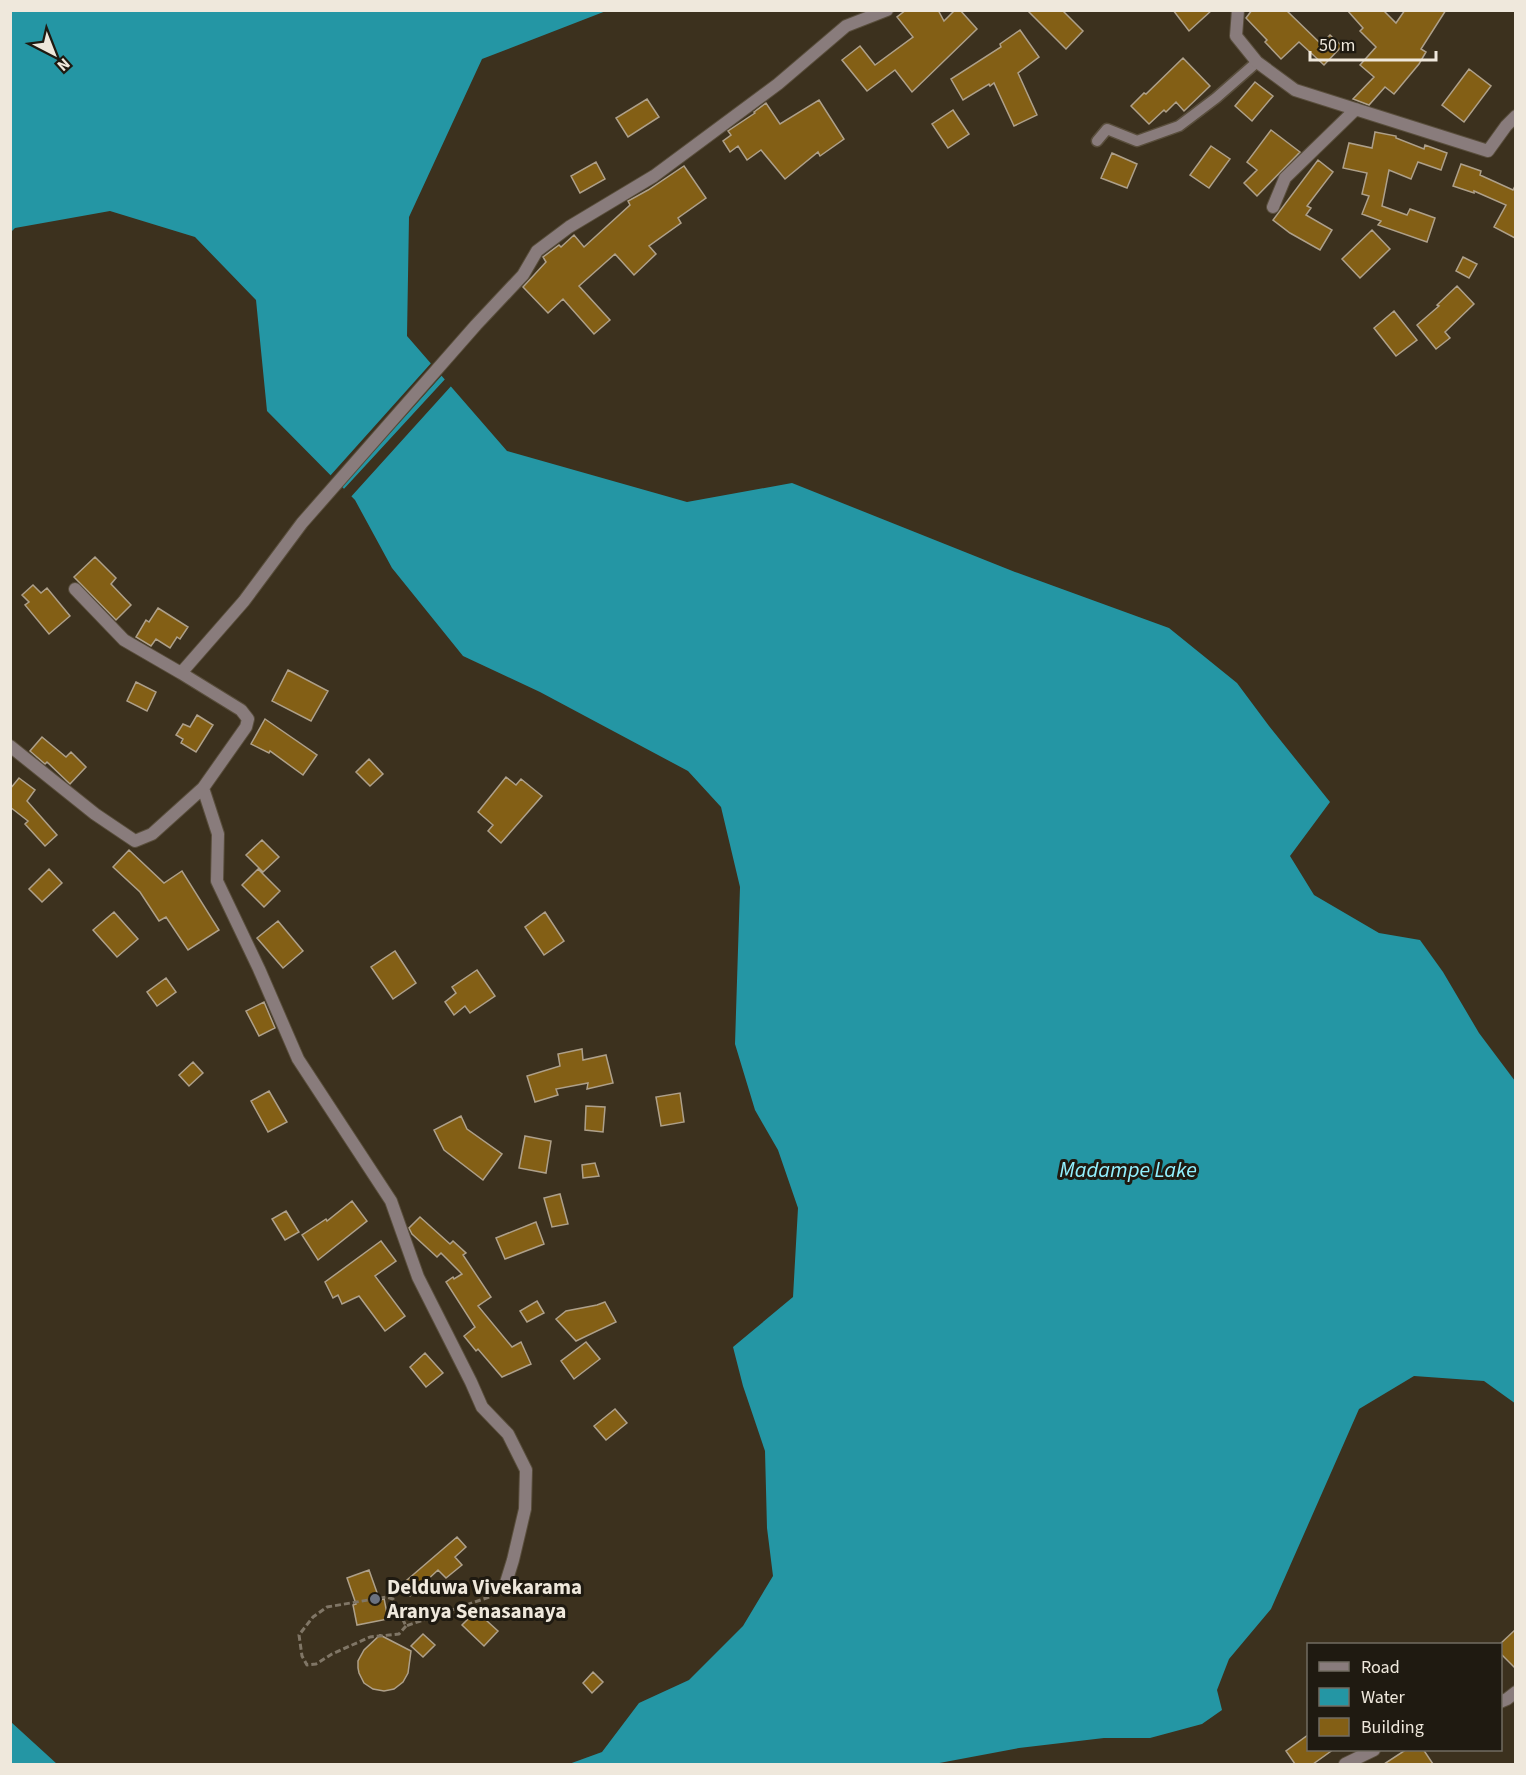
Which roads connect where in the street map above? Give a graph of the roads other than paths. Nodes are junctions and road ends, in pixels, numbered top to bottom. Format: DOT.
graph roads {
  1 [pos="887,10"];
  2 [pos="1238,10"];
  3 [pos="1257,62"];
  4 [pos="1356,109"];
  5 [pos="1515,116"];
  6 [pos="1097,141"];
  7 [pos="1273,207"];
  8 [pos="75,589"];
  9 [pos="181,673"];
  10 [pos="10,746"];
  11 [pos="203,788"];
  12 [pos="504,1589"];
  13 [pos="1515,1692"];
  14 [pos="1502,1701"];
  15 [pos="1370,1751"];
  16 [pos="1345,1764"];
  1 -- 9 [label="street"];
  2 -- 3 [label="street"];
  3 -- 4 [label="street"];
  3 -- 6 [label="lane"];
  4 -- 5 [label="street"];
  4 -- 7 [label="street"];
  8 -- 9 [label="street"];
  9 -- 11 [label="street"];
  10 -- 11 [label="street"];
  11 -- 12 [label="street"];
  13 -- 14 [label="street"];
  15 -- 16 [label="street"];
}
